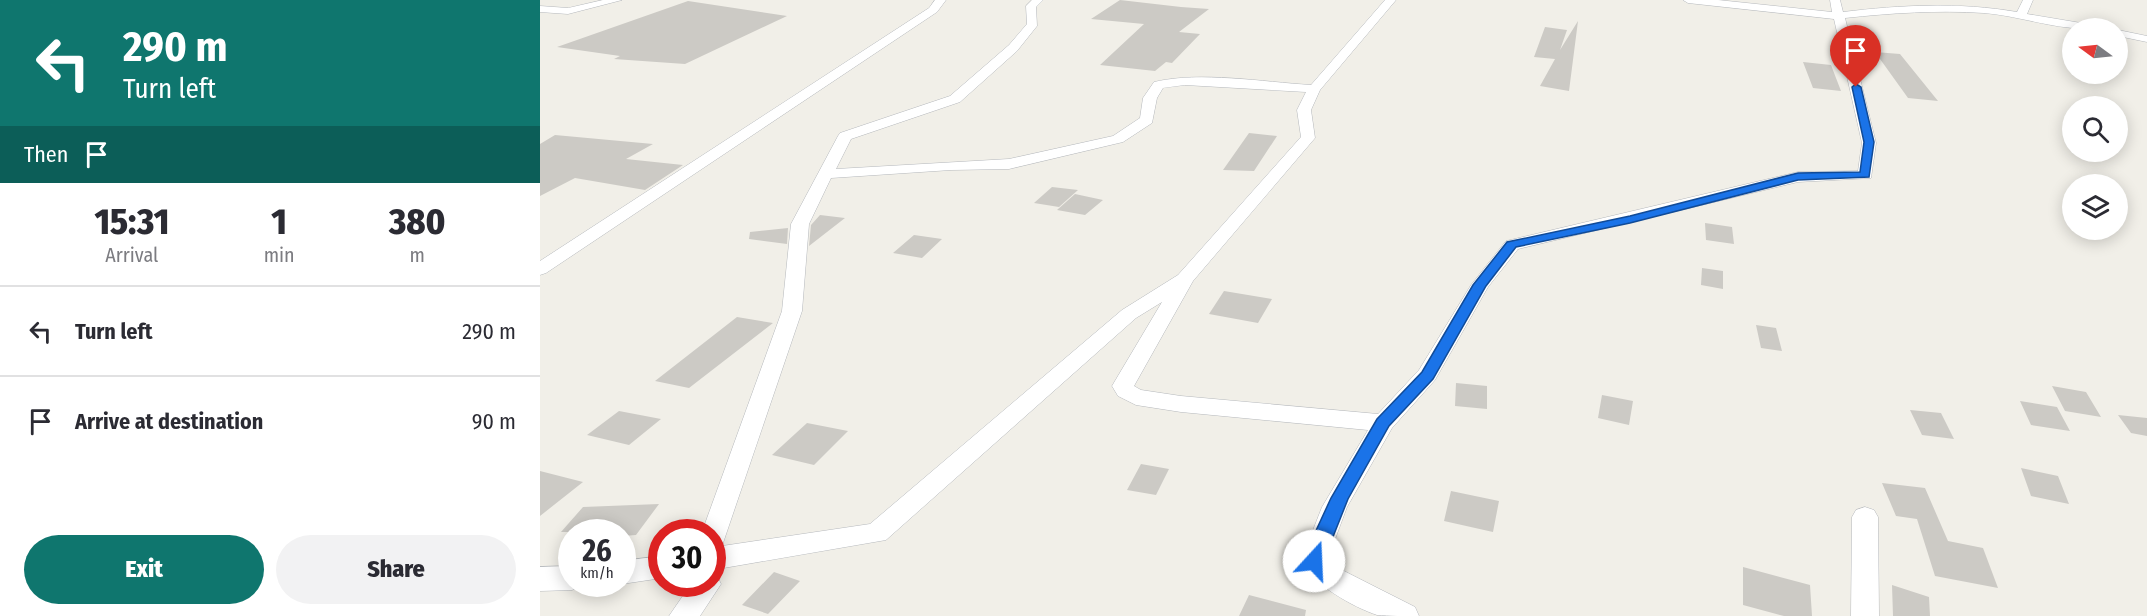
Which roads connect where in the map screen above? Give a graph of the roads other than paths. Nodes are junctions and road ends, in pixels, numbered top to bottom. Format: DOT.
graph roads {
  1 [pos="617,0"];
  2 [pos="941,0"];
  3 [pos="1038,0"];
  4 [pos="1391,0"];
  5 [pos="1688,0"];
  6 [pos="2028,0"];
  7 [pos="1837,8"];
  8 [pos="540,9"];
  9 [pos="2020,16"];
  10 [pos="2062,23"];
  11 [pos="2128,35"];
  12 [pos="2147,39"];
  13 [pos="1314,89"];
  14 [pos="825,174"];
  15 [pos="540,269"];
  16 [pos="1185,279"];
  17 [pos="1383,423"];
  18 [pos="1865,517"];
  19 [pos="726,526"];
  20 [pos="726,556"];
  21 [pos="558,578"];
  22 [pos="540,579"];
  23 [pos="697,597"];
  24 [pos="682,616"];
  25 [pos="1405,616"];
  26 [pos="1865,616"];
  1 -- 8 [label="street"];
  2 -- 15 [label="street"];
  3 -- 14 [label="street"];
  4 -- 13 [label="street"];
  5 -- 7 [label="street"];
  6 -- 9 [label="street"];
  7 -- 9 [label="street"];
  7 -- 17 [label="street"];
  9 -- 10 [label="street"];
  11 -- 12 [label="street"];
  13 -- 14 [label="street"];
  13 -- 16 [label="street"];
  14 -- 19 [label="street"];
  16 -- 17 [label="street"];
  16 -- 20 [label="street"];
  17 -- 25 [label="street"];
  18 -- 26 [label="street"];
  21 -- 22 [label="street"];
  23 -- 24 [label="street"];
}
